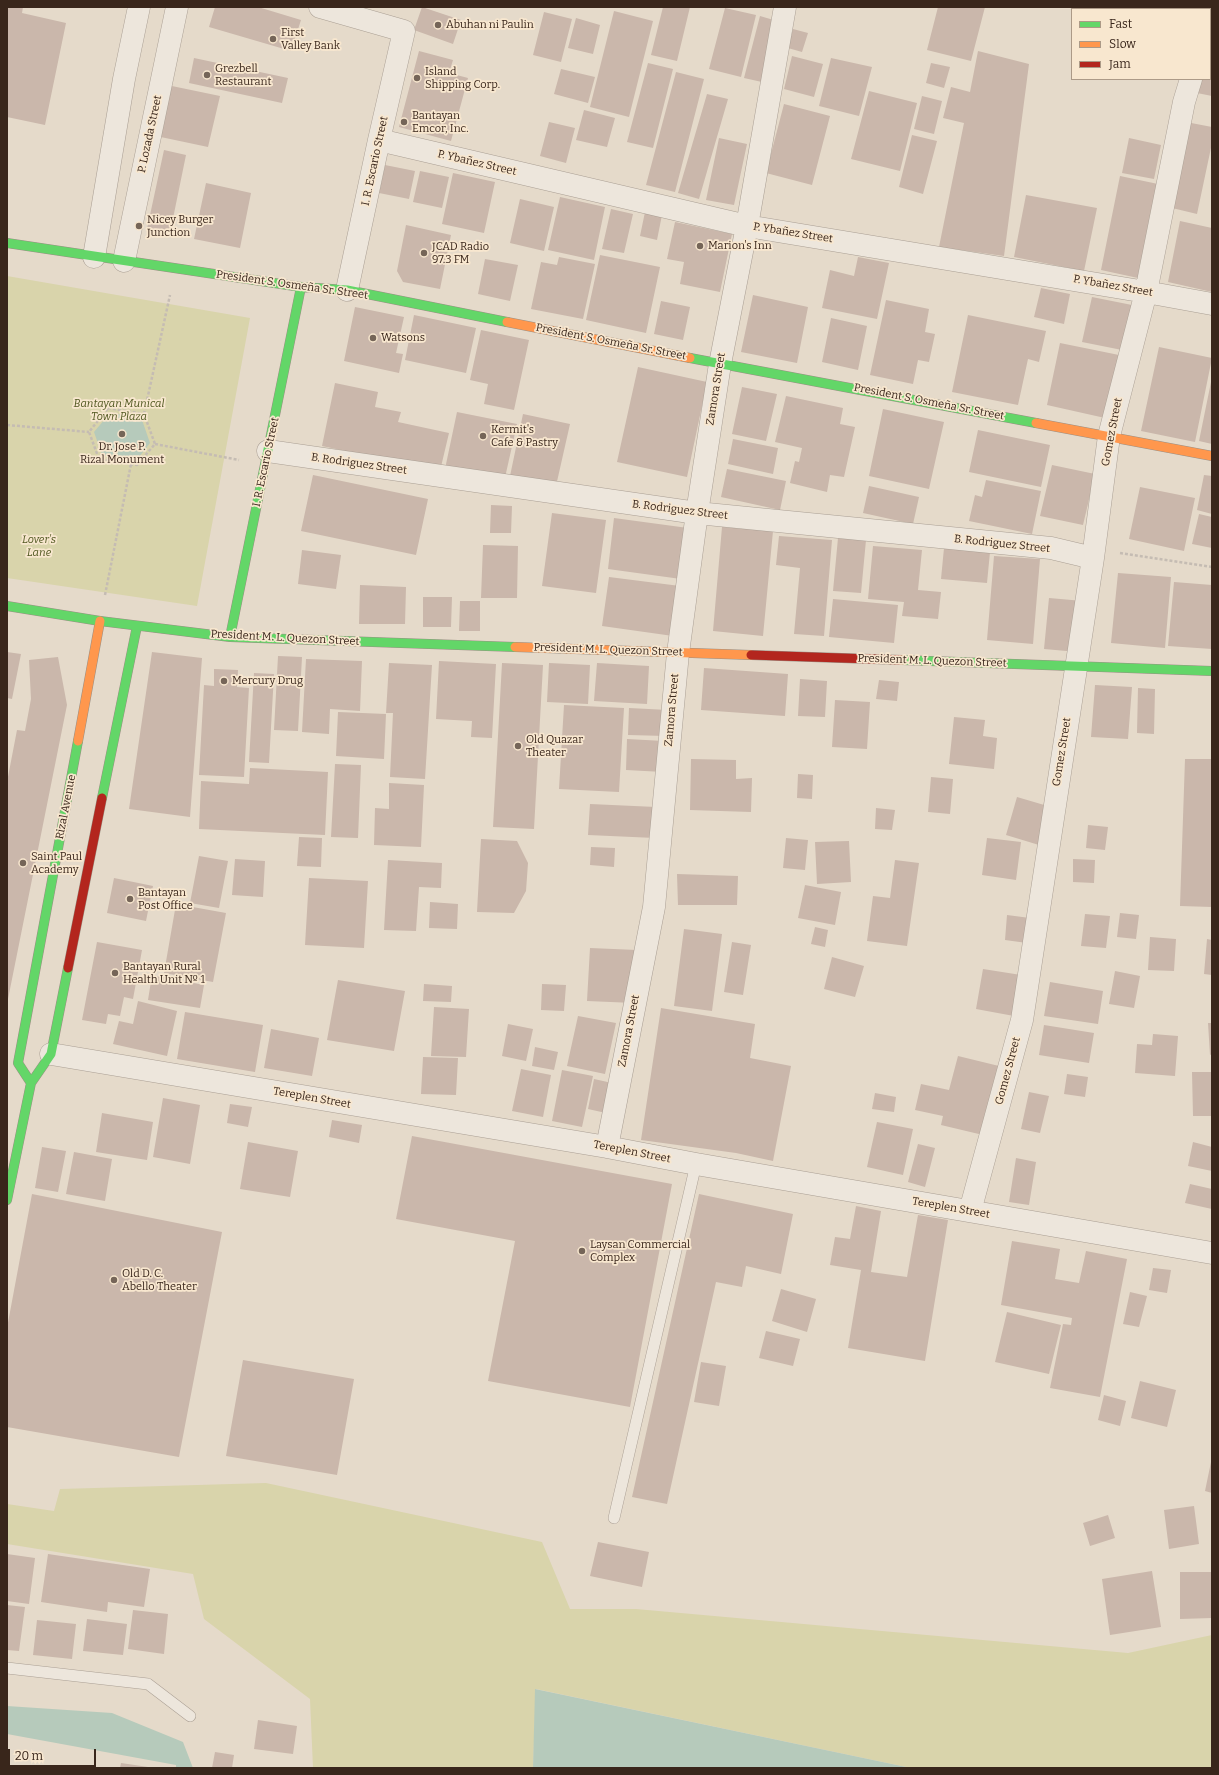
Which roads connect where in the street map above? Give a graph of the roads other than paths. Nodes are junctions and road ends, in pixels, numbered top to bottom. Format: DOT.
graph roads {
  1 [pos="139,7"];
  2 [pos="177,7"];
  3 [pos="785,7"];
  4 [pos="329,9"];
  5 [pos="1191,80"];
  6 [pos="379,140"];
  7 [pos="747,226"];
  8 [pos="7,243"];
  9 [pos="94,257"];
  10 [pos="124,261"];
  11 [pos="301,286"];
  12 [pos="347,290"];
  13 [pos="1146,292"];
  14 [pos="1212,304"];
  15 [pos="720,364"];
  16 [pos="1109,436"];
  17 [pos="1212,456"];
  18 [pos="266,458"];
  19 [pos="697,514"];
  20 [pos="1093,558"];
  21 [pos="7,606"];
  22 [pos="100,622"];
  23 [pos="137,626"];
  24 [pos="230,637"];
  25 [pos="678,653"];
  26 [pos="1075,666"];
  27 [pos="1212,672"];
  28 [pos="40,1057"];
  29 [pos="7,1061"];
  30 [pos="18,1063"];
  31 [pos="31,1083"];
  32 [pos="607,1147"];
  33 [pos="696,1164"];
  34 [pos="7,1200"];
  35 [pos="970,1211"];
  36 [pos="1212,1253"];
  37 [pos="614,1518"];
  38 [pos="7,1668"];
  39 [pos="190,1716"];
  1 -- 9 [label="street"];
  2 -- 10 [label="street, P. Lozada Street"];
  3 -- 7 [label="street, Zamora Street"];
  4 -- 6 [label="street, I. R. Escario Street"];
  5 -- 13 [label="street, Gomez Street"];
  6 -- 7 [label="street, P. Ybañez Street"];
  6 -- 12 [label="street, I. R. Escario Street"];
  7 -- 13 [label="street, P. Ybañez Street"];
  7 -- 15 [label="street, Zamora Street"];
  8 -- 9 [label="main road, President S. Osmeña Sr. Street"];
  9 -- 10 [label="main road, President S. Osmeña Sr. Street"];
  10 -- 11 [label="main road, President S. Osmeña Sr. Street"];
  11 -- 12 [label="main road, President S. Osmeña Sr. Street"];
  11 -- 18 [label="main road, I. R. Escario Street"];
  12 -- 15 [label="main road, President S. Osmeña Sr. Street"];
  13 -- 14 [label="street, P. Ybañez Street"];
  13 -- 16 [label="street, Gomez Street"];
  15 -- 16 [label="main road, President S. Osmeña Sr. Street"];
  15 -- 19 [label="street, Zamora Street"];
  16 -- 17 [label="main road, President S. Osmeña Sr. Street"];
  16 -- 20 [label="street, Gomez Street"];
  18 -- 19 [label="street, B. Rodriguez Street"];
  18 -- 24 [label="main road, I. R. Escario Street"];
  19 -- 20 [label="street, B. Rodriguez Street"];
  19 -- 25 [label="street, Zamora Street"];
  20 -- 26 [label="street, Gomez Street"];
  21 -- 22 [label="main road, President M. L. Quezon Street"];
  22 -- 23 [label="main road, President M. L. Quezon Street"];
  22 -- 30 [label="main road, Rizal Avenue"];
  23 -- 24 [label="main road, President M. L. Quezon Street"];
  23 -- 28 [label="main road"];
  24 -- 25 [label="main road, President M. L. Quezon Street"];
  25 -- 26 [label="main road, President M. L. Quezon Street"];
  25 -- 32 [label="street, Zamora Street"];
  26 -- 27 [label="main road, President M. L. Quezon Street"];
  26 -- 35 [label="street, Gomez Street"];
  28 -- 30 [label="main road"];
  28 -- 31 [label="main road"];
  28 -- 32 [label="street, Tereplen Street"];
  29 -- 30 [label="main road"];
  30 -- 31 [label="main road"];
  31 -- 34 [label="main road"];
  32 -- 33 [label="street, Tereplen Street"];
  33 -- 35 [label="street, Tereplen Street"];
  33 -- 37 [label="lane"];
  35 -- 36 [label="street, Tereplen Street"];
  38 -- 39 [label="lane"];
}
